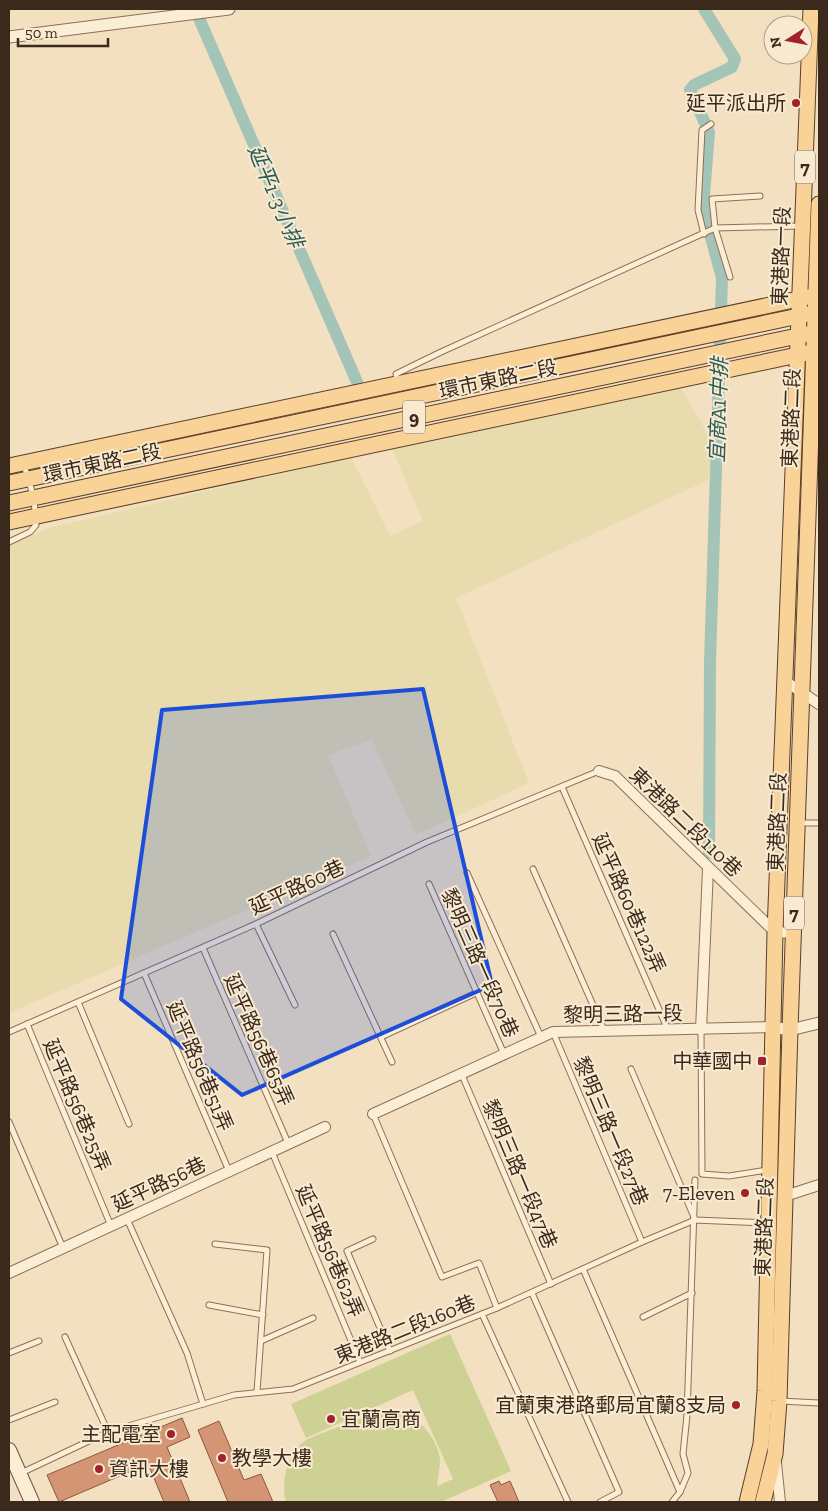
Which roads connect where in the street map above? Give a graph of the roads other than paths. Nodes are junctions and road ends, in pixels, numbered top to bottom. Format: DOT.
graph roads {
  1 [pos="229,9"];
  2 [pos="811,9"];
  3 [pos="9,36"];
  4 [pos="711,124"];
  5 [pos="760,196"];
  6 [pos="819,204"];
  7 [pos="802,226"];
  8 [pos="715,228"];
  9 [pos="704,234"];
  10 [pos="730,277"];
  11 [pos="818,295"];
  12 [pos="800,300"];
  13 [pos="816,322"];
  14 [pos="798,326"];
  15 [pos="816,351"];
  16 [pos="798,355"];
  17 [pos="816,378"];
  18 [pos="397,384"];
  19 [pos="400,400"];
  20 [pos="404,419"];
  21 [pos="408,437"];
  22 [pos="16,465"];
  23 [pos="28,478"];
  24 [pos="9,482"];
  25 [pos="34,498"];
  26 [pos="9,503"];
  27 [pos="36,516"];
  28 [pos="9,522"];
  29 [pos="9,542"];
  30 [pos="785,682"];
  31 [pos="802,694"];
  32 [pos="819,704"];
  33 [pos="599,771"];
  34 [pos="562,787"];
  35 [pos="819,823"];
  36 [pos="798,824"];
  37 [pos="533,869"];
  38 [pos="708,869"];
  39 [pos="467,873"];
  40 [pos="429,884"];
  41 [pos="256,924"];
  42 [pos="775,932"];
  43 [pos="794,933"];
  44 [pos="333,934"];
  45 [pos="202,948"];
  46 [pos="144,973"];
  47 [pos="476,993"];
  48 [pos="78,1002"];
  49 [pos="295,1005"];
  50 [pos="819,1023"];
  51 [pos="27,1024"];
  52 [pos="772,1027"];
  53 [pos="668,1030"];
  54 [pos="701,1030"];
  55 [pos="790,1030"];
  56 [pos="604,1031"];
  57 [pos="9,1032"];
  58 [pos="553,1032"];
  59 [pos="381,1037"];
  60 [pos="541,1037"];
  61 [pos="504,1055"];
  62 [pos="392,1062"];
  63 [pos="631,1069"];
  64 [pos="462,1075"];
  65 [pos="373,1114"];
  66 [pos="9,1122"];
  67 [pos="130,1124"];
  68 [pos="325,1127"];
  69 [pos="288,1144"];
  70 [pos="272,1152"];
  71 [pos="769,1170"];
  72 [pos="229,1171"];
  73 [pos="695,1180"];
  74 [pos="819,1185"];
  75 [pos="785,1196"];
  76 [pos="127,1218"];
  77 [pos="695,1220"];
  78 [pos="768,1223"];
  79 [pos="111,1226"];
  80 [pos="373,1239"];
  81 [pos="642,1242"];
  82 [pos="215,1244"];
  83 [pos="63,1248"];
  84 [pos="583,1269"];
  85 [pos="9,1274"];
  86 [pos="550,1284"];
  87 [pos="532,1293"];
  88 [pos="692,1293"];
  89 [pos="209,1305"];
  90 [pos="497,1308"];
  91 [pos="482,1314"];
  92 [pos="263,1315"];
  93 [pos="643,1317"];
  94 [pos="313,1318"];
  95 [pos="65,1337"];
  96 [pos="39,1341"];
  97 [pos="261,1341"];
  98 [pos="390,1351"];
  99 [pos="9,1353"];
  100 [pos="360,1362"];
  101 [pos="257,1392"];
  102 [pos="779,1401"];
  103 [pos="54,1402"];
  104 [pos="819,1403"];
  105 [pos="203,1404"];
  106 [pos="9,1420"];
  107 [pos="108,1432"];
  108 [pos="9,1450"];
  109 [pos="775,1454"];
  110 [pos="19,1474"];
  111 [pos="680,1492"];
  112 [pos="32,1502"];
  113 [pos="568,1502"];
  114 [pos="600,1502"];
  115 [pos="672,1502"];
  116 [pos="747,1502"];
  117 [pos="763,1502"];
  118 [pos="780,1502"];
  1 -- 3 [label="street"];
  2 -- 7 [label="main road, 東港路一段 / 7"];
  4 -- 9 [label="lane"];
  5 -- 8 [label="lane"];
  6 -- 11 [label="main road, 東港路一段 / 7"];
  7 -- 8 [label="lane"];
  7 -- 12 [label="main road, 東港路一段 / 7"];
  8 -- 9 [label="lane"];
  8 -- 10 [label="lane"];
  9 -- 18 [label="lane"];
  11 -- 12 [label="main road, 環市東路二段 / 9"];
  11 -- 13 [label="main road, 東港路一段 / 7"];
  12 -- 14 [label="main road, 東港路一段 / 7"];
  12 -- 18 [label="main road, 環市東路二段 / 9"];
  13 -- 14 [label="main road, 環市東路二段 / 9"];
  13 -- 14 [label="main road, 環市東路二段 / 9"];
  13 -- 15 [label="main road, 東港路二段 / 7"];
  14 -- 16 [label="main road, 東港路二段 / 7"];
  14 -- 19 [label="main road, 環市東路二段 / 9"];
  14 -- 20 [label="main road, 環市東路二段 / 9"];
  15 -- 16 [label="main road, 環市東路二段 / 9"];
  15 -- 17 [label="main road, 東港路二段 / 7"];
  16 -- 21 [label="main road, 環市東路二段 / 9"];
  16 -- 30 [label="main road, 東港路二段 / 7"];
  17 -- 31 [label="main road, 東港路二段 / 7"];
  18 -- 19 [label="main road"];
  18 -- 22 [label="main road, 環市東路二段 / 9"];
  19 -- 20 [label="main road"];
  19 -- 23 [label="main road, 環市東路二段 / 9"];
  20 -- 21 [label="main road"];
  20 -- 25 [label="main road, 環市東路二段 / 9"];
  21 -- 27 [label="main road, 環市東路二段 / 9"];
  22 -- 23 [label="lane"];
  23 -- 24 [label="main road, 環市東路二段 / 9"];
  23 -- 25 [label="lane"];
  25 -- 26 [label="main road, 環市東路二段 / 9"];
  25 -- 27 [label="lane"];
  27 -- 28 [label="main road, 環市東路二段 / 9"];
  27 -- 29 [label="lane"];
  30 -- 31 [label="street"];
  30 -- 42 [label="main road, 東港路二段 / 7"];
  31 -- 32 [label="street"];
  31 -- 36 [label="main road, 東港路二段 / 7"];
  33 -- 34 [label="lane, 延平路60巷"];
  33 -- 38 [label="street, 東港路二段110巷"];
  34 -- 41 [label="lane, 延平路60巷"];
  34 -- 53 [label="lane, 延平路60巷122弄"];
  35 -- 36 [label="lane"];
  36 -- 43 [label="main road, 東港路二段 / 7"];
  37 -- 56 [label="lane"];
  38 -- 42 [label="street, 東港路二段110巷"];
  38 -- 54 [label="street"];
  39 -- 60 [label="lane"];
  40 -- 47 [label="lane, 黎明三路一段70巷"];
  41 -- 45 [label="lane, 延平路60巷"];
  41 -- 49 [label="lane"];
  42 -- 43 [label="street"];
  42 -- 52 [label="main road, 東港路二段 / 7"];
  43 -- 55 [label="main road, 東港路二段 / 7"];
  44 -- 59 [label="lane"];
  45 -- 46 [label="lane, 延平路60巷"];
  45 -- 69 [label="lane, 延平路56巷65弄"];
  46 -- 48 [label="lane, 延平路60巷"];
  46 -- 72 [label="lane, 延平路56巷51弄"];
  47 -- 59 [label="lane"];
  47 -- 61 [label="lane, 黎明三路一段70巷"];
  48 -- 51 [label="lane, 延平路60巷"];
  48 -- 67 [label="lane"];
  50 -- 55 [label="street"];
  51 -- 57 [label="lane, 延平路60巷"];
  51 -- 79 [label="lane, 延平路56巷25弄"];
  52 -- 54 [label="street, 黎明三路一段"];
  52 -- 55 [label="street"];
  52 -- 71 [label="main road, 東港路二段 / 7"];
  53 -- 54 [label="street, 黎明三路一段"];
  53 -- 56 [label="street, 黎明三路一段"];
  54 -- 71 [label="lane"];
  55 -- 75 [label="main road, 東港路二段 / 7"];
  56 -- 58 [label="street, 黎明三路一段"];
  58 -- 60 [label="street, 黎明三路一段"];
  58 -- 81 [label="lane, 黎明三路一段27巷"];
  59 -- 62 [label="lane"];
  60 -- 61 [label="street, 黎明三路一段"];
  61 -- 64 [label="street, 黎明三路一段"];
  63 -- 77 [label="lane"];
  64 -- 65 [label="street, 黎明三路一段"];
  64 -- 86 [label="lane, 黎明三路一段47巷"];
  65 -- 90 [label="lane"];
  66 -- 83 [label="lane"];
  68 -- 69 [label="street, 延平路56巷"];
  69 -- 70 [label="street, 延平路56巷"];
  70 -- 72 [label="street, 延平路56巷"];
  70 -- 100 [label="lane, 延平路56巷62弄"];
  71 -- 75 [label="lane"];
  71 -- 78 [label="main road, 東港路二段 / 7"];
  72 -- 76 [label="street, 延平路56巷"];
  73 -- 77 [label="lane"];
  74 -- 75 [label="street"];
  75 -- 78 [label="lane"];
  75 -- 102 [label="main road, 東港路二段 / 7"];
  76 -- 79 [label="street, 延平路56巷"];
  76 -- 105 [label="lane"];
  77 -- 78 [label="lane, 東港路二段160巷"];
  77 -- 81 [label="lane, 東港路二段160巷"];
  77 -- 88 [label="lane"];
  78 -- 116 [label="main road, 東港路二段 / 7"];
  79 -- 83 [label="street, 延平路56巷"];
  80 -- 98 [label="lane"];
  81 -- 84 [label="lane, 東港路二段160巷"];
  82 -- 92 [label="lane"];
  83 -- 85 [label="street, 延平路56巷"];
  84 -- 86 [label="lane, 東港路二段160巷"];
  84 -- 111 [label="lane"];
  86 -- 87 [label="lane, 東港路二段160巷"];
  87 -- 90 [label="lane, 東港路二段160巷"];
  87 -- 114 [label="lane"];
  88 -- 93 [label="lane"];
  88 -- 111 [label="lane"];
  89 -- 92 [label="lane"];
  90 -- 91 [label="lane, 東港路二段160巷"];
  91 -- 98 [label="lane, 東港路二段160巷"];
  91 -- 113 [label="lane"];
  92 -- 97 [label="lane"];
  94 -- 97 [label="lane"];
  95 -- 107 [label="lane"];
  96 -- 99 [label="lane"];
  97 -- 101 [label="lane"];
  98 -- 100 [label="lane, 東港路二段160巷"];
  100 -- 101 [label="lane, 東港路二段160巷"];
  101 -- 105 [label="lane, 東港路二段160巷"];
  102 -- 104 [label="lane"];
  102 -- 109 [label="main road, 東港路二段 / 7"];
  103 -- 106 [label="lane"];
  105 -- 107 [label="lane, 東港路二段160巷"];
  107 -- 110 [label="lane, 東港路二段160巷"];
  108 -- 110 [label="main road"];
  109 -- 117 [label="main road, 東港路二段 / 7"];
  109 -- 118 [label="street"];
  110 -- 112 [label="main road"];
  111 -- 115 [label="lane"];
}
